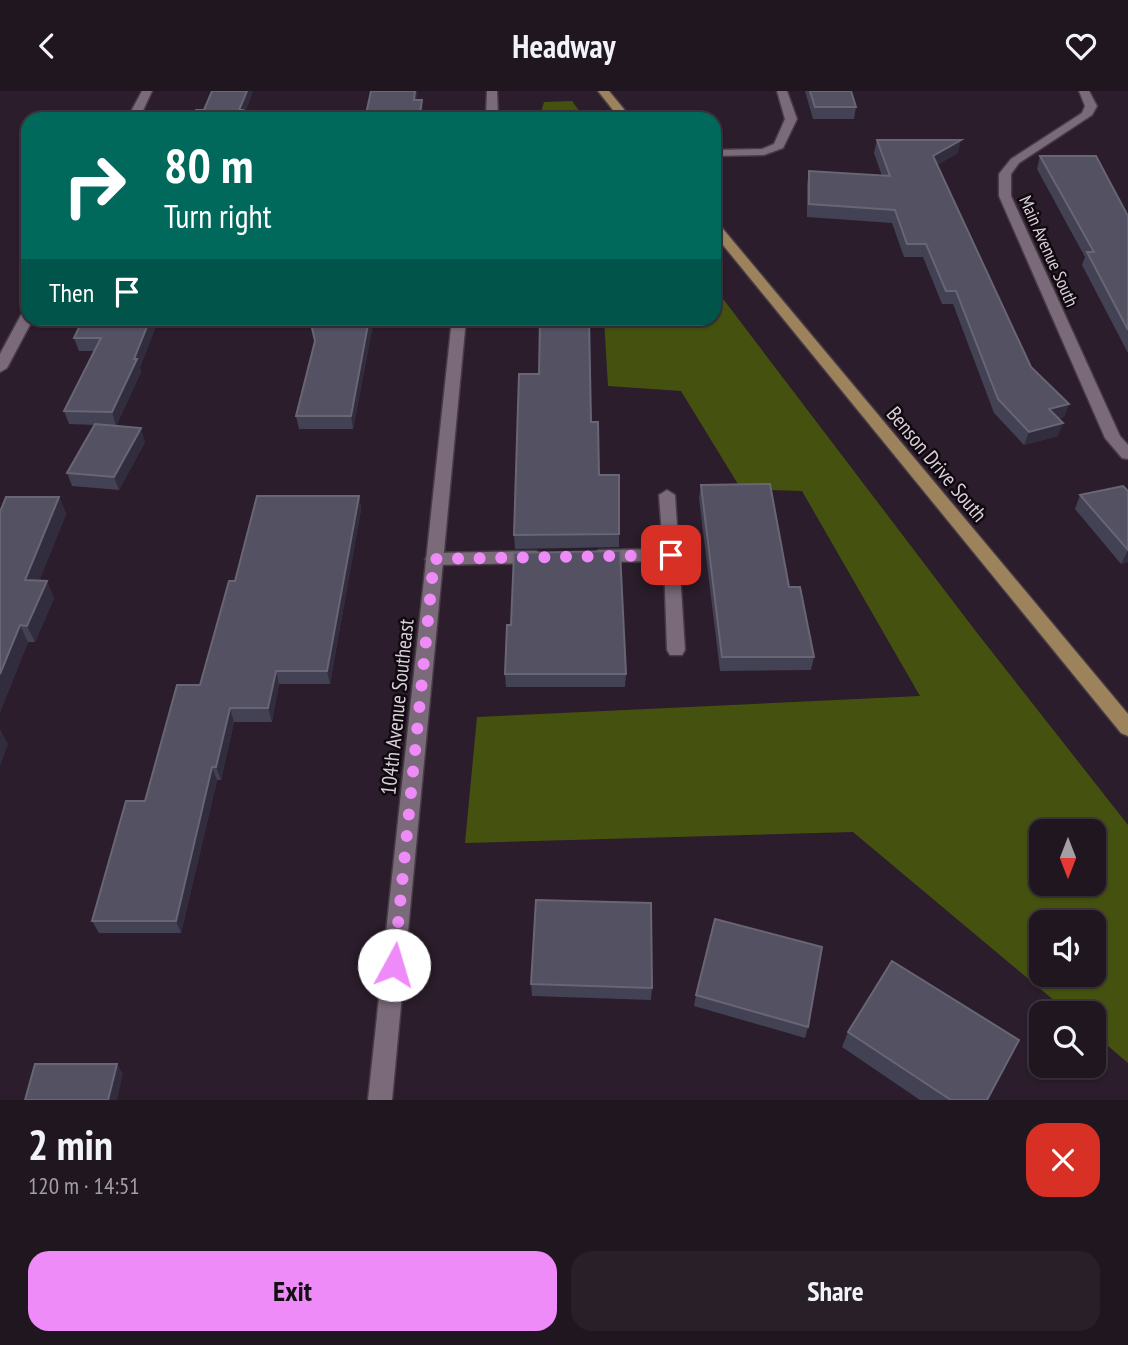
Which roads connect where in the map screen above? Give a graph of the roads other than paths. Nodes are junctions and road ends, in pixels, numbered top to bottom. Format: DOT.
graph roads {
  1 [pos="147,91"];
  2 [pos="492,91"];
  3 [pos="603,91"];
  4 [pos="782,91"];
  5 [pos="1084,91"];
  6 [pos="136,112"];
  7 [pos="492,112"];
  8 [pos="620,112"];
  9 [pos="721,153"];
  10 [pos="721,234"];
  11 [pos="22,326"];
  12 [pos="458,326"];
  13 [pos="0,368"];
  14 [pos="1128,454"];
  15 [pos="667,495"];
  16 [pos="671,555"];
  17 [pos="588,556"];
  18 [pos="560,557"];
  19 [pos="434,559"];
  20 [pos="676,650"];
  21 [pos="1128,728"];
  22 [pos="380,1100"];
  1 -- 6 [label="street"];
  2 -- 7 [label="street"];
  3 -- 8 [label="main road"];
  4 -- 9 [label="street"];
  5 -- 14 [label="street, Main Avenue South"];
  10 -- 21 [label="main road, Benson Drive South"];
  11 -- 13 [label="street"];
  12 -- 19 [label="street, 104th Avenue Southeast"];
  15 -- 16 [label="street"];
  16 -- 17 [label="street"];
  16 -- 20 [label="street"];
  18 -- 19 [label="street"];
  19 -- 22 [label="street, 104th Avenue Southeast"];
}
